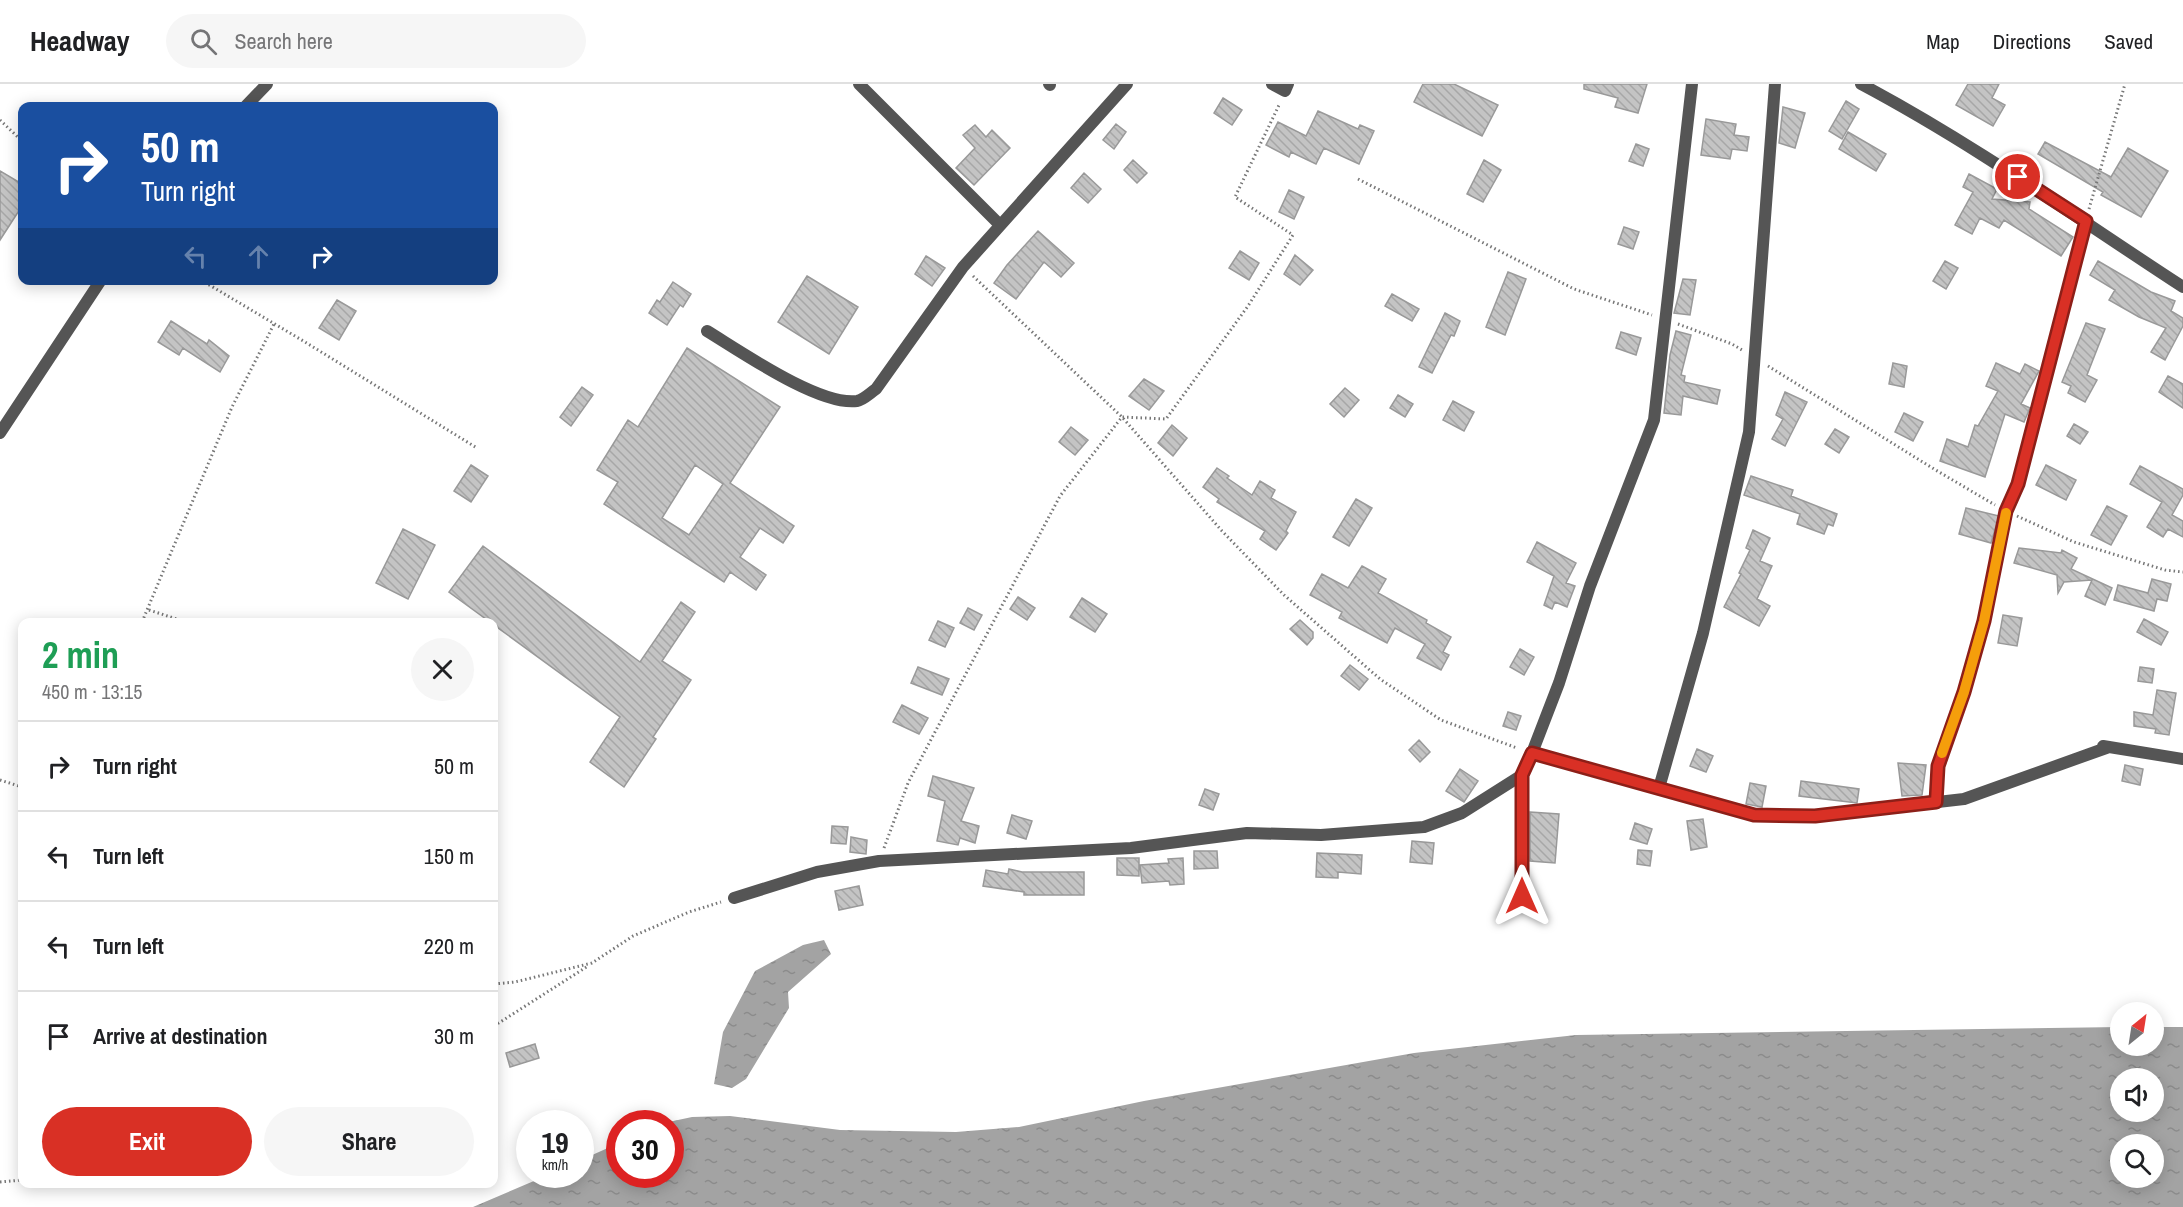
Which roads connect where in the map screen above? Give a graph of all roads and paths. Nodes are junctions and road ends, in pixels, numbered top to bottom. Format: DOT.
graph roads {
  1 [pos="248,84"];
  2 [pos="859,84"];
  3 [pos="1127,84"];
  4 [pos="1272,84"];
  5 [pos="1692,84"];
  6 [pos="1775,84"];
  7 [pos="1861,84"];
  8 [pos="2125,84"];
  9 [pos="263,88"];
  10 [pos="1287,88"];
  11 [pos="250,102"];
  12 [pos="0,120"];
  13 [pos="18,137"];
  14 [pos="1358,179"];
  15 [pos="2086,221"];
  16 [pos="1000,225"];
  17 [pos="963,267"];
  18 [pos="98,285"];
  19 [pos="209,285"];
  20 [pos="2183,287"];
  21 [pos="1666,319"];
  22 [pos="274,324"];
  23 [pos="706,330"];
  24 [pos="1754,358"];
  25 [pos="1122,417"];
  26 [pos="0,433"];
  27 [pos="477,448"];
  28 [pos="2006,511"];
  29 [pos="2183,572"];
  30 [pos="149,610"];
  31 [pos="144,618"];
  32 [pos="174,618"];
  33 [pos="2093,745"];
  34 [pos="2109,747"];
  35 [pos="1532,753"];
  36 [pos="2183,759"];
  37 [pos="1522,775"];
  38 [pos="0,780"];
  39 [pos="18,786"];
  40 [pos="1659,788"];
  41 [pos="1936,802"];
  42 [pos="879,861"];
  43 [pos="1522,896"];
  44 [pos="734,898"];
  45 [pos="592,963"];
  46 [pos="498,984"];
  47 [pos="498,1023"];
  48 [pos="18,1180"];
  49 [pos="0,1182"];
  1 -- 9 [label="street"];
  2 -- 16 [label="street"];
  3 -- 16 [label="street"];
  4 -- 10 [label="street"];
  5 -- 21 [label="street"];
  6 -- 24 [label="street"];
  7 -- 15 [label="street"];
  8 -- 15 [label="path"];
  9 -- 11 [label="street"];
  10 -- 25 [label="path"];
  12 -- 13 [label="path"];
  14 -- 21 [label="path"];
  15 -- 20 [label="street"];
  15 -- 28 [label="lane"];
  16 -- 17 [label="street"];
  17 -- 23 [label="street"];
  17 -- 25 [label="path"];
  18 -- 26 [label="street"];
  19 -- 22 [label="path"];
  21 -- 24 [label="path"];
  21 -- 35 [label="street"];
  22 -- 27 [label="path"];
  22 -- 30 [label="path"];
  24 -- 28 [label="path"];
  24 -- 40 [label="street"];
  25 -- 35 [label="path"];
  25 -- 42 [label="path"];
  28 -- 29 [label="path"];
  28 -- 41 [label="lane"];
  30 -- 31 [label="path"];
  30 -- 32 [label="path"];
  33 -- 34 [label="street"];
  34 -- 36 [label="street"];
  34 -- 41 [label="street"];
  35 -- 37 [label="street"];
  35 -- 40 [label="street"];
  37 -- 42 [label="street"];
  37 -- 43 [label="street"];
  38 -- 39 [label="path"];
  40 -- 41 [label="street"];
  42 -- 44 [label="street"];
  44 -- 45 [label="path"];
  45 -- 46 [label="path"];
  45 -- 47 [label="path"];
  48 -- 49 [label="path"];
}
